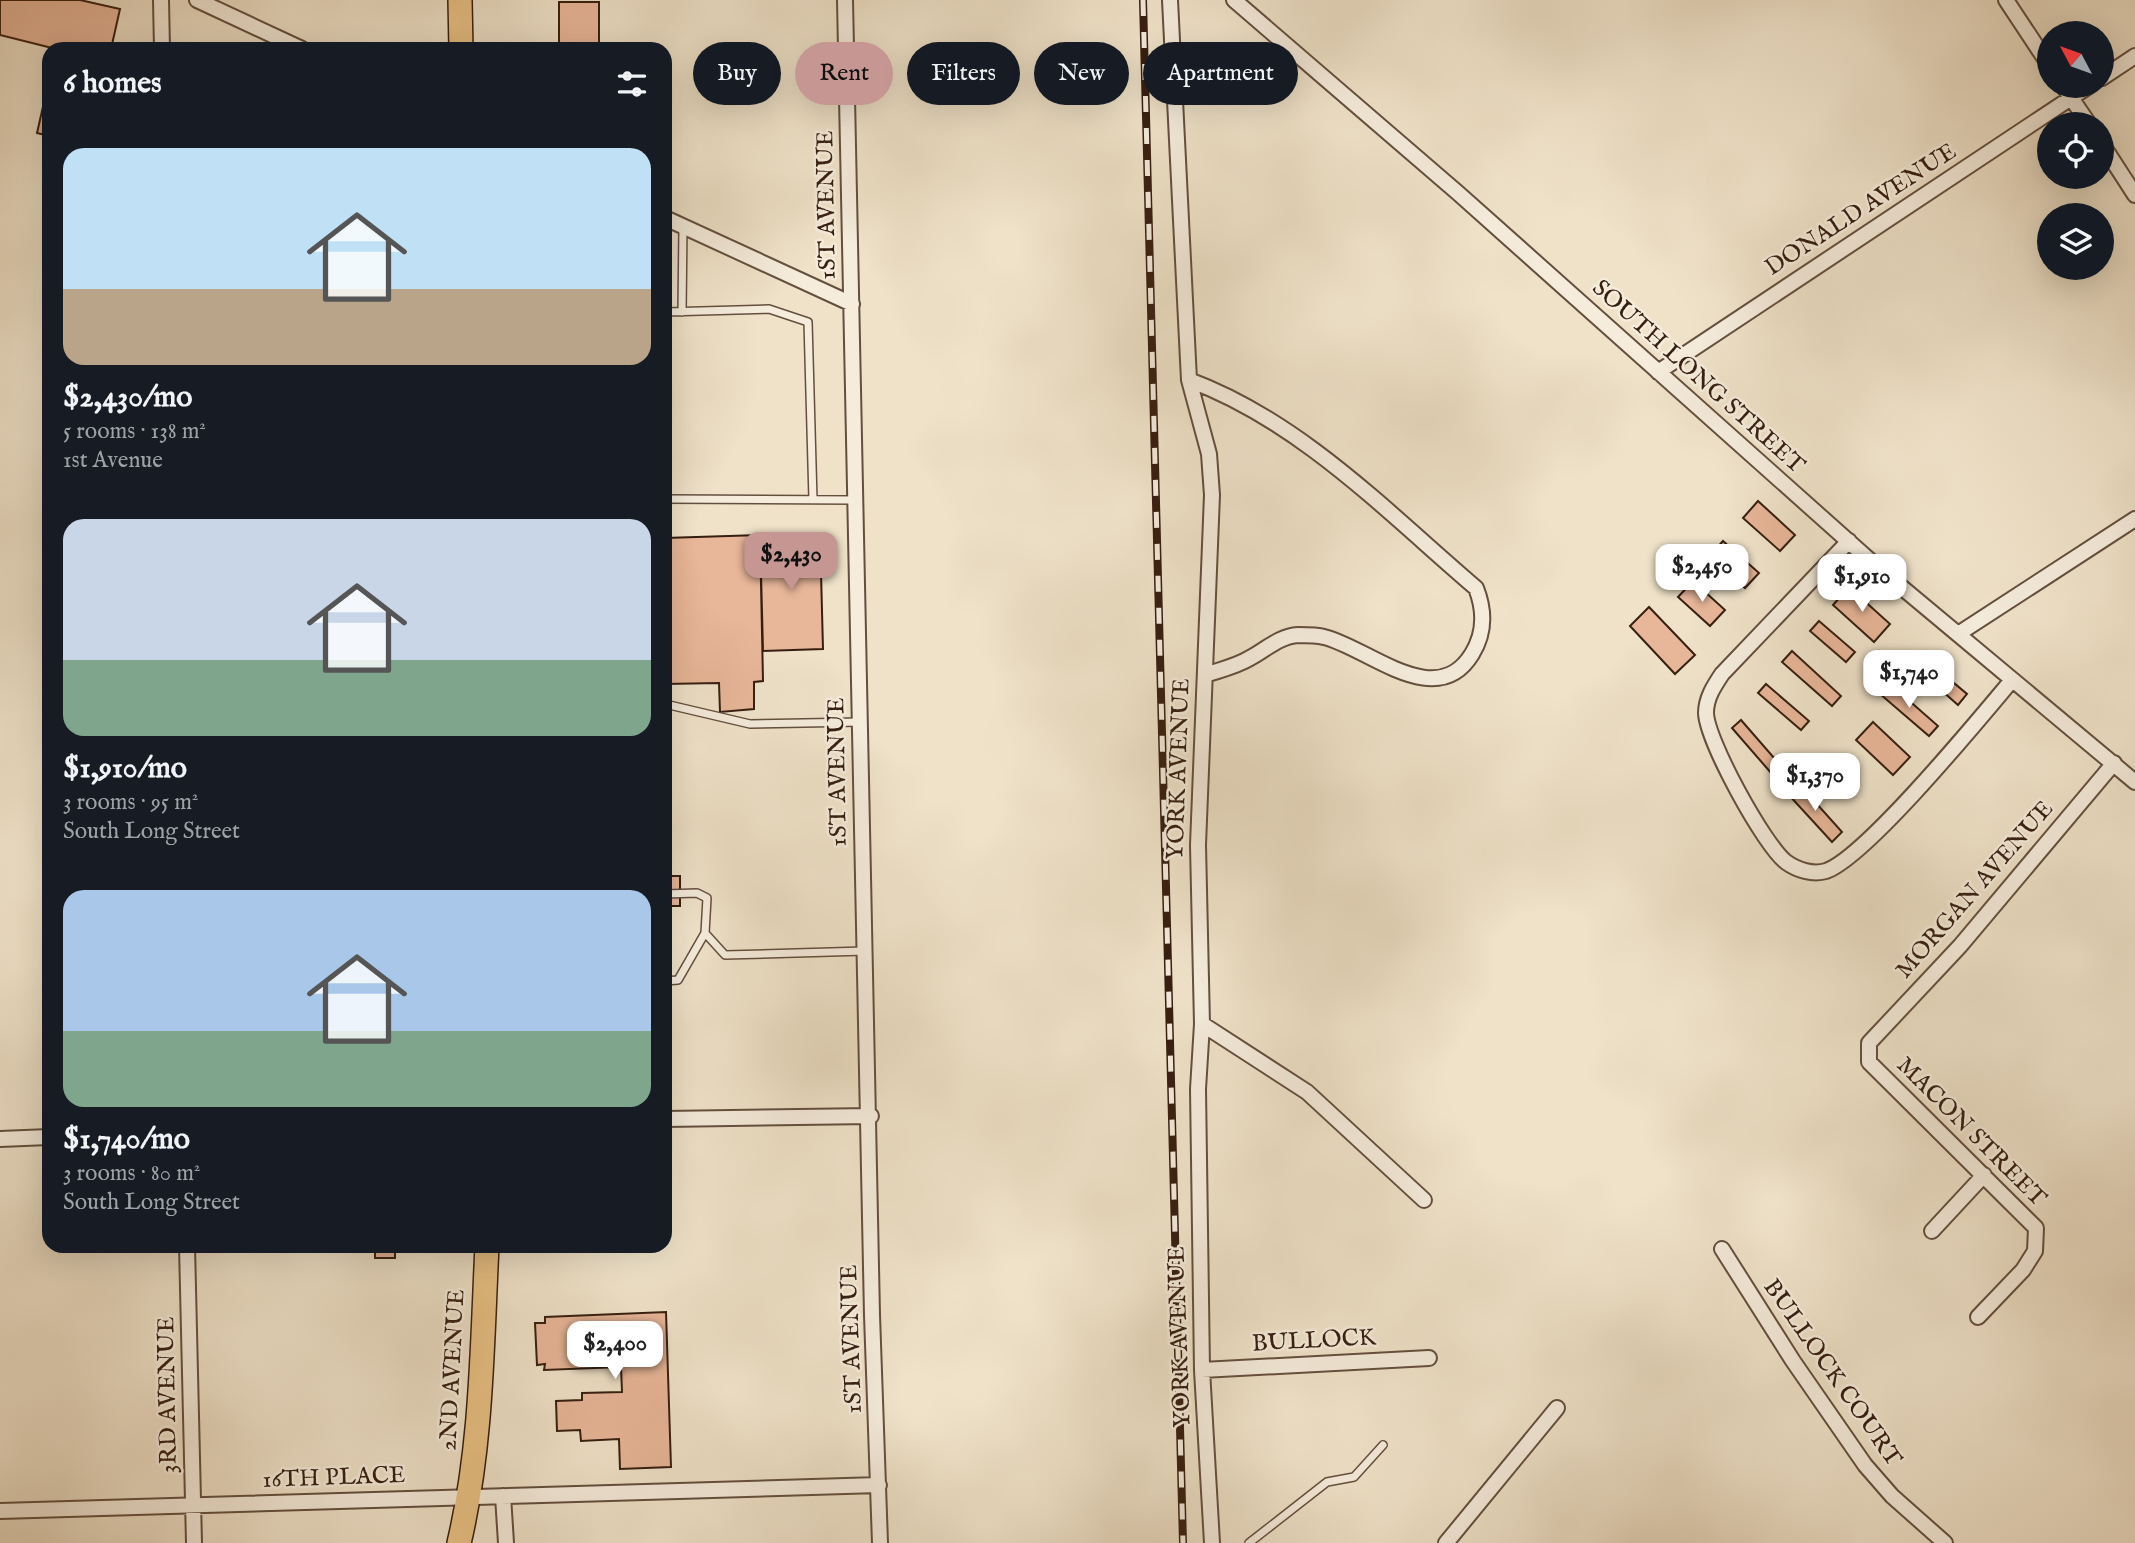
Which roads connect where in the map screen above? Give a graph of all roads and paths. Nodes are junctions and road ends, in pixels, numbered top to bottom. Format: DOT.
graph roads {
  1 [pos="161,0"];
  2 [pos="197,0"];
  3 [pos="460,0"];
  4 [pos="845,0"];
  5 [pos="1170,0"];
  6 [pos="1234,0"];
  7 [pos="2007,0"];
  8 [pos="162,42"];
  9 [pos="287,42"];
  10 [pos="461,42"];
  11 [pos="2037,46"];
  12 [pos="2135,56"];
  13 [pos="2114,70"];
  14 [pos="2058,98"];
  15 [pos="2114,163"];
  16 [pos="2135,195"];
  17 [pos="672,221"];
  18 [pos="683,226"];
  19 [pos="852,303"];
  20 [pos="672,312"];
  21 [pos="682,312"];
  22 [pos="1658,373"];
  23 [pos="1189,380"];
  24 [pos="672,499"];
  25 [pos="813,500"];
  26 [pos="856,500"];
  27 [pos="2135,519"];
  28 [pos="1849,541"];
  29 [pos="1958,634"];
  30 [pos="1206,675"];
  31 [pos="2012,680"];
  32 [pos="672,706"];
  33 [pos="860,722"];
  34 [pos="2113,763"];
  35 [pos="2135,782"];
  36 [pos="672,894"];
  37 [pos="705,933"];
  38 [pos="866,951"];
  39 [pos="672,980"];
  40 [pos="1202,1024"];
  41 [pos="1869,1044"];
  42 [pos="871,1116"];
  43 [pos="672,1119"];
  44 [pos="42,1137"];
  45 [pos="0,1139"];
  46 [pos="1984,1175"];
  47 [pos="1424,1200"];
  48 [pos="1932,1231"];
  49 [pos="1722,1250"];
  50 [pos="187,1253"];
  51 [pos="487,1253"];
  52 [pos="1978,1317"];
  53 [pos="1429,1358"];
  54 [pos="1202,1370"];
  55 [pos="1557,1408"];
  56 [pos="1384,1445"];
  57 [pos="879,1485"];
  58 [pos="503,1496"];
  59 [pos="470,1497"];
  60 [pos="193,1506"];
  61 [pos="0,1511"];
  62 [pos="194,1543"];
  63 [pos="460,1543"];
  64 [pos="506,1543"];
  65 [pos="880,1543"];
  66 [pos="1212,1543"];
  67 [pos="1249,1543"];
  68 [pos="1446,1543"];
  69 [pos="1945,1543"];
  1 -- 8 [label="street"];
  2 -- 9 [label="street"];
  3 -- 10 [label="main road"];
  4 -- 19 [label="street, 1ST AVENUE"];
  5 -- 23 [label="street, YORK AVENUE"];
  6 -- 22 [label="street, SOUTH LONG STREET"];
  7 -- 11 [label="street"];
  12 -- 13 [label="street"];
  14 -- 22 [label="street, DONALD AVENUE"];
  15 -- 16 [label="street"];
  17 -- 18 [label="street"];
  18 -- 19 [label="street"];
  18 -- 21 [label="lane"];
  19 -- 26 [label="street, 1ST AVENUE"];
  20 -- 21 [label="lane"];
  21 -- 25 [label="lane"];
  22 -- 28 [label="street, SOUTH LONG STREET"];
  23 -- 30 [label="street, YORK AVENUE"];
  23 -- 30 [label="street"];
  24 -- 25 [label="lane"];
  25 -- 26 [label="lane"];
  26 -- 33 [label="street, 1ST AVENUE"];
  27 -- 29 [label="street"];
  28 -- 29 [label="street, SOUTH LONG STREET"];
  28 -- 31 [label="street"];
  29 -- 31 [label="street, SOUTH LONG STREET"];
  30 -- 40 [label="street, YORK AVENUE"];
  31 -- 34 [label="street, SOUTH LONG STREET"];
  32 -- 33 [label="lane"];
  33 -- 38 [label="street, 1ST AVENUE"];
  34 -- 35 [label="street, SOUTH LONG STREET"];
  34 -- 41 [label="street, MORGAN AVENUE"];
  36 -- 37 [label="lane"];
  37 -- 38 [label="lane"];
  37 -- 39 [label="lane"];
  38 -- 42 [label="street, 1ST AVENUE"];
  40 -- 47 [label="street"];
  40 -- 54 [label="street, YORK AVENUE"];
  41 -- 46 [label="street, MACON STREET"];
  42 -- 43 [label="street"];
  42 -- 57 [label="street, 1ST AVENUE"];
  44 -- 45 [label="street"];
  46 -- 48 [label="street"];
  46 -- 52 [label="street, MACON STREET"];
  49 -- 69 [label="street, BULLOCK COURT"];
  50 -- 60 [label="street, 3RD AVENUE"];
  51 -- 59 [label="main road, 2ND AVENUE"];
  53 -- 54 [label="street, BULLOCK"];
  54 -- 66 [label="street, YORK AVENUE"];
  55 -- 68 [label="street"];
  56 -- 67 [label="lane"];
  57 -- 58 [label="street, 16TH PLACE"];
  57 -- 65 [label="street, 1ST AVENUE"];
  58 -- 59 [label="street, 16TH PLACE"];
  58 -- 64 [label="street"];
  59 -- 60 [label="street, 16TH PLACE"];
  59 -- 63 [label="main road, 2ND AVENUE"];
  60 -- 61 [label="street, 16TH PLACE"];
  60 -- 62 [label="street, 3RD AVENUE"];
}
